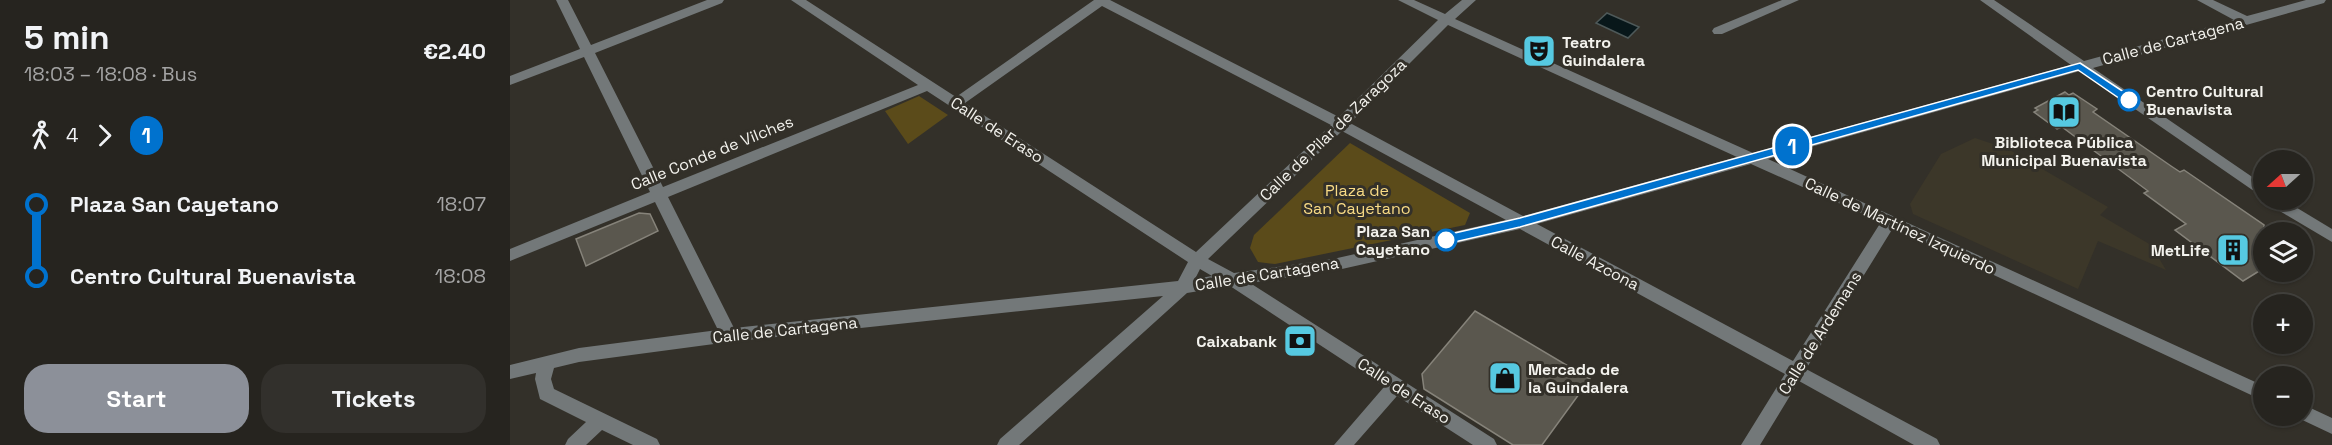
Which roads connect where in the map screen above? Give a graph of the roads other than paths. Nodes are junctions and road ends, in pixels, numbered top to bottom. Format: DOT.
graph roads {
  1 [pos="562,0"];
  2 [pos="718,0"];
  3 [pos="797,0"];
  4 [pos="1101,0"];
  5 [pos="1404,0"];
  6 [pos="1470,0"];
  7 [pos="1793,0"];
  8 [pos="1986,0"];
  9 [pos="2203,0"];
  10 [pos="2320,0"];
  11 [pos="1446,20"];
  12 [pos="2246,21"];
  13 [pos="1718,31"];
  14 [pos="586,51"];
  15 [pos="2080,66"];
  16 [pos="510,81"];
  17 [pos="927,86"];
  18 [pos="956,104"];
  19 [pos="1341,124"];
  20 [pos="1751,158"];
  21 [pos="2253,185"];
  22 [pos="660,194"];
  23 [pos="2289,210"];
  24 [pos="1889,220"];
  25 [pos="1520,223"];
  26 [pos="2332,236"];
  27 [pos="510,255"];
  28 [pos="1197,260"];
  29 [pos="1232,280"];
  30 [pos="1183,287"];
  31 [pos="729,335"];
  32 [pos="547,362"];
  33 [pos="510,372"];
  34 [pos="1796,372"];
  35 [pos="1395,386"];
  36 [pos="2253,389"];
  37 [pos="2313,417"];
  38 [pos="600,420"];
  39 [pos="2332,426"];
  40 [pos="574,445"];
  41 [pos="651,445"];
  42 [pos="1006,445"];
  43 [pos="1342,445"];
  44 [pos="1488,445"];
  45 [pos="1750,445"];
  46 [pos="1931,445"];
  1 -- 14 [label="street"];
  2 -- 14 [label="street"];
  3 -- 17 [label="street, Calle de Eraso"];
  4 -- 18 [label="street"];
  4 -- 19 [label="street, Calle Azcona"];
  5 -- 11 [label="street, Calle de Martínez Izquierdo"];
  6 -- 11 [label="street, Calle de Pilar de Zaragoza"];
  7 -- 13 [label="street"];
  8 -- 15 [label="street"];
  9 -- 12 [label="street"];
  10 -- 12 [label="street, Calle de Cartagena"];
  11 -- 19 [label="street, Calle de Pilar de Zaragoza"];
  11 -- 20 [label="street, Calle de Martínez Izquierdo"];
  12 -- 15 [label="street, Calle de Cartagena"];
  14 -- 16 [label="street"];
  14 -- 22 [label="street"];
  15 -- 20 [label="street, Calle de Cartagena"];
  15 -- 21 [label="street"];
  17 -- 18 [label="street, Calle de Eraso"];
  17 -- 22 [label="street, Calle Conde de Vilches"];
  18 -- 28 [label="street, Calle de Eraso"];
  19 -- 25 [label="street, Calle Azcona"];
  19 -- 28 [label="street, Calle de Pilar de Zaragoza"];
  20 -- 24 [label="street, Calle de Martínez Izquierdo"];
  20 -- 25 [label="street, Calle de Cartagena"];
  22 -- 27 [label="street, Calle Conde de Vilches"];
  22 -- 31 [label="street"];
  23 -- 26 [label="street"];
  24 -- 34 [label="street, Calle de Ardemans"];
  24 -- 36 [label="street, Calle de Martínez Izquierdo"];
  25 -- 29 [label="street, Calle de Cartagena"];
  25 -- 34 [label="street, Calle Azcona"];
  28 -- 29 [label="street, Calle de Eraso"];
  28 -- 30 [label="street"];
  29 -- 30 [label="street, Calle de Cartagena"];
  29 -- 35 [label="street, Calle de Eraso"];
  30 -- 31 [label="street, Calle de Cartagena"];
  30 -- 42 [label="street"];
  31 -- 32 [label="street, Calle de Cartagena"];
  32 -- 33 [label="street, Calle de Cartagena"];
  32 -- 38 [label="street"];
  34 -- 45 [label="street, Calle de Ardemans"];
  34 -- 46 [label="street, Calle Azcona"];
  35 -- 43 [label="street"];
  35 -- 44 [label="street, Calle de Eraso"];
  37 -- 39 [label="street"];
  38 -- 40 [label="street"];
  38 -- 41 [label="street"];
}
